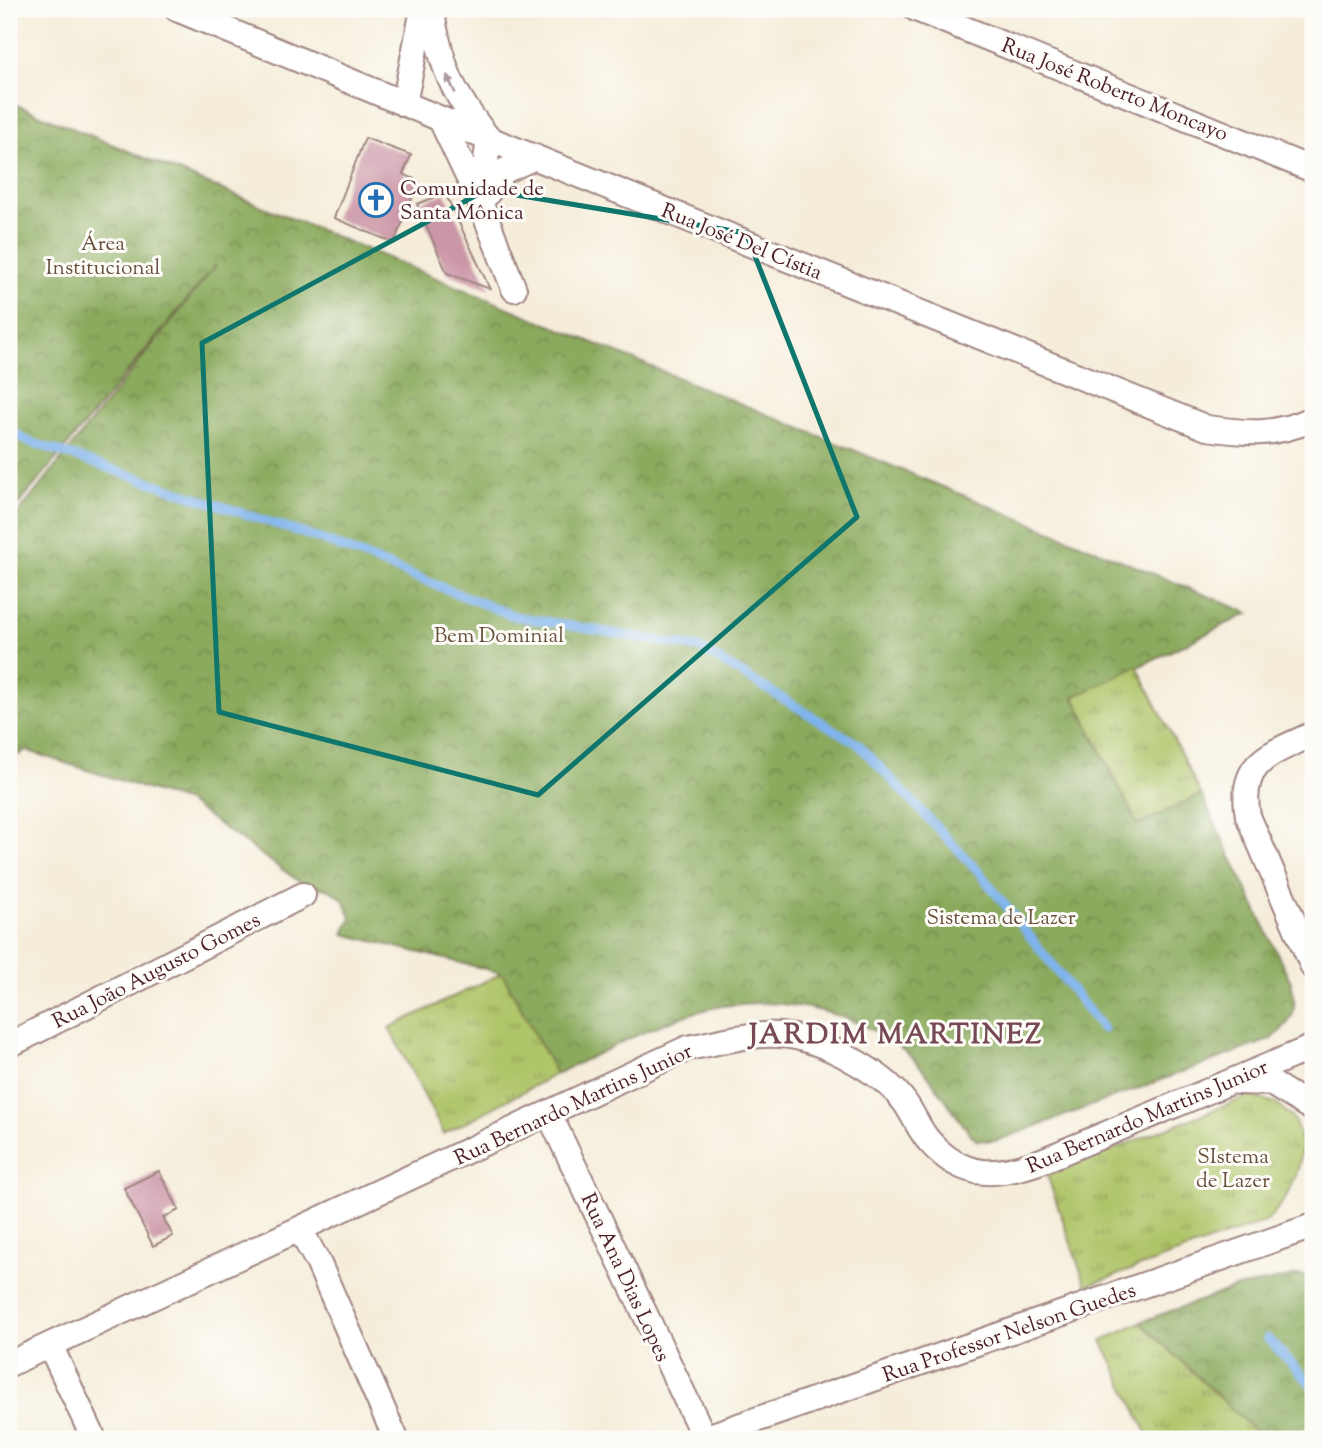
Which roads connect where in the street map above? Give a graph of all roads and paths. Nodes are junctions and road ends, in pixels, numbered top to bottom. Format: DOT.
graph roads {
  1 [pos="177,9"];
  2 [pos="423,9"];
  3 [pos="431,9"];
  4 [pos="916,9"];
  5 [pos="404,104"];
  6 [pos="441,120"];
  7 [pos="489,139"];
  8 [pos="535,158"];
  9 [pos="1313,170"];
  10 [pos="480,202"];
  11 [pos="514,289"];
  12 [pos="1313,419"];
  13 [pos="1313,734"];
  14 [pos="303,895"];
  15 [pos="1313,967"];
  16 [pos="9,1045"];
  17 [pos="1313,1047"];
  18 [pos="1227,1083"];
  19 [pos="1313,1109"];
  20 [pos="549,1114"];
  21 [pos="1313,1226"];
  22 [pos="300,1230"];
  23 [pos="50,1345"];
  24 [pos="9,1364"];
  25 [pos="94,1439"];
  26 [pos="396,1439"];
  27 [pos="705,1439"];
  1 -- 5 [label="street, Rua José Del Cístia"];
  2 -- 5 [label="street"];
  7 -- 3 [label="street, one-way"];
  4 -- 9 [label="street, Rua José Roberto Moncayo"];
  5 -- 6 [label="street, Rua José Del Cístia"];
  6 -- 7 [label="street, Rua José Del Cístia"];
  6 -- 10 [label="street"];
  7 -- 8 [label="street, Rua José Del Cístia"];
  7 -- 10 [label="street"];
  8 -- 10 [label="street"];
  8 -- 12 [label="street, Rua José Del Cístia"];
  10 -- 11 [label="street"];
  13 -- 15 [label="street"];
  14 -- 16 [label="street, Rua João Augusto Gomes"];
  17 -- 18 [label="street, Rua Bernardo Martins Junior"];
  18 -- 19 [label="street"];
  18 -- 20 [label="street, Rua Bernardo Martins Junior"];
  20 -- 22 [label="street, Rua Bernardo Martins Junior"];
  20 -- 27 [label="street, Rua Ana Dias Lopes"];
  21 -- 27 [label="street, Rua Professor Nelson Guedes"];
  22 -- 23 [label="street, Rua Bernardo Martins Junior"];
  22 -- 26 [label="street"];
  23 -- 24 [label="street, Rua Bernardo Martins Junior"];
  23 -- 25 [label="street"];
}
